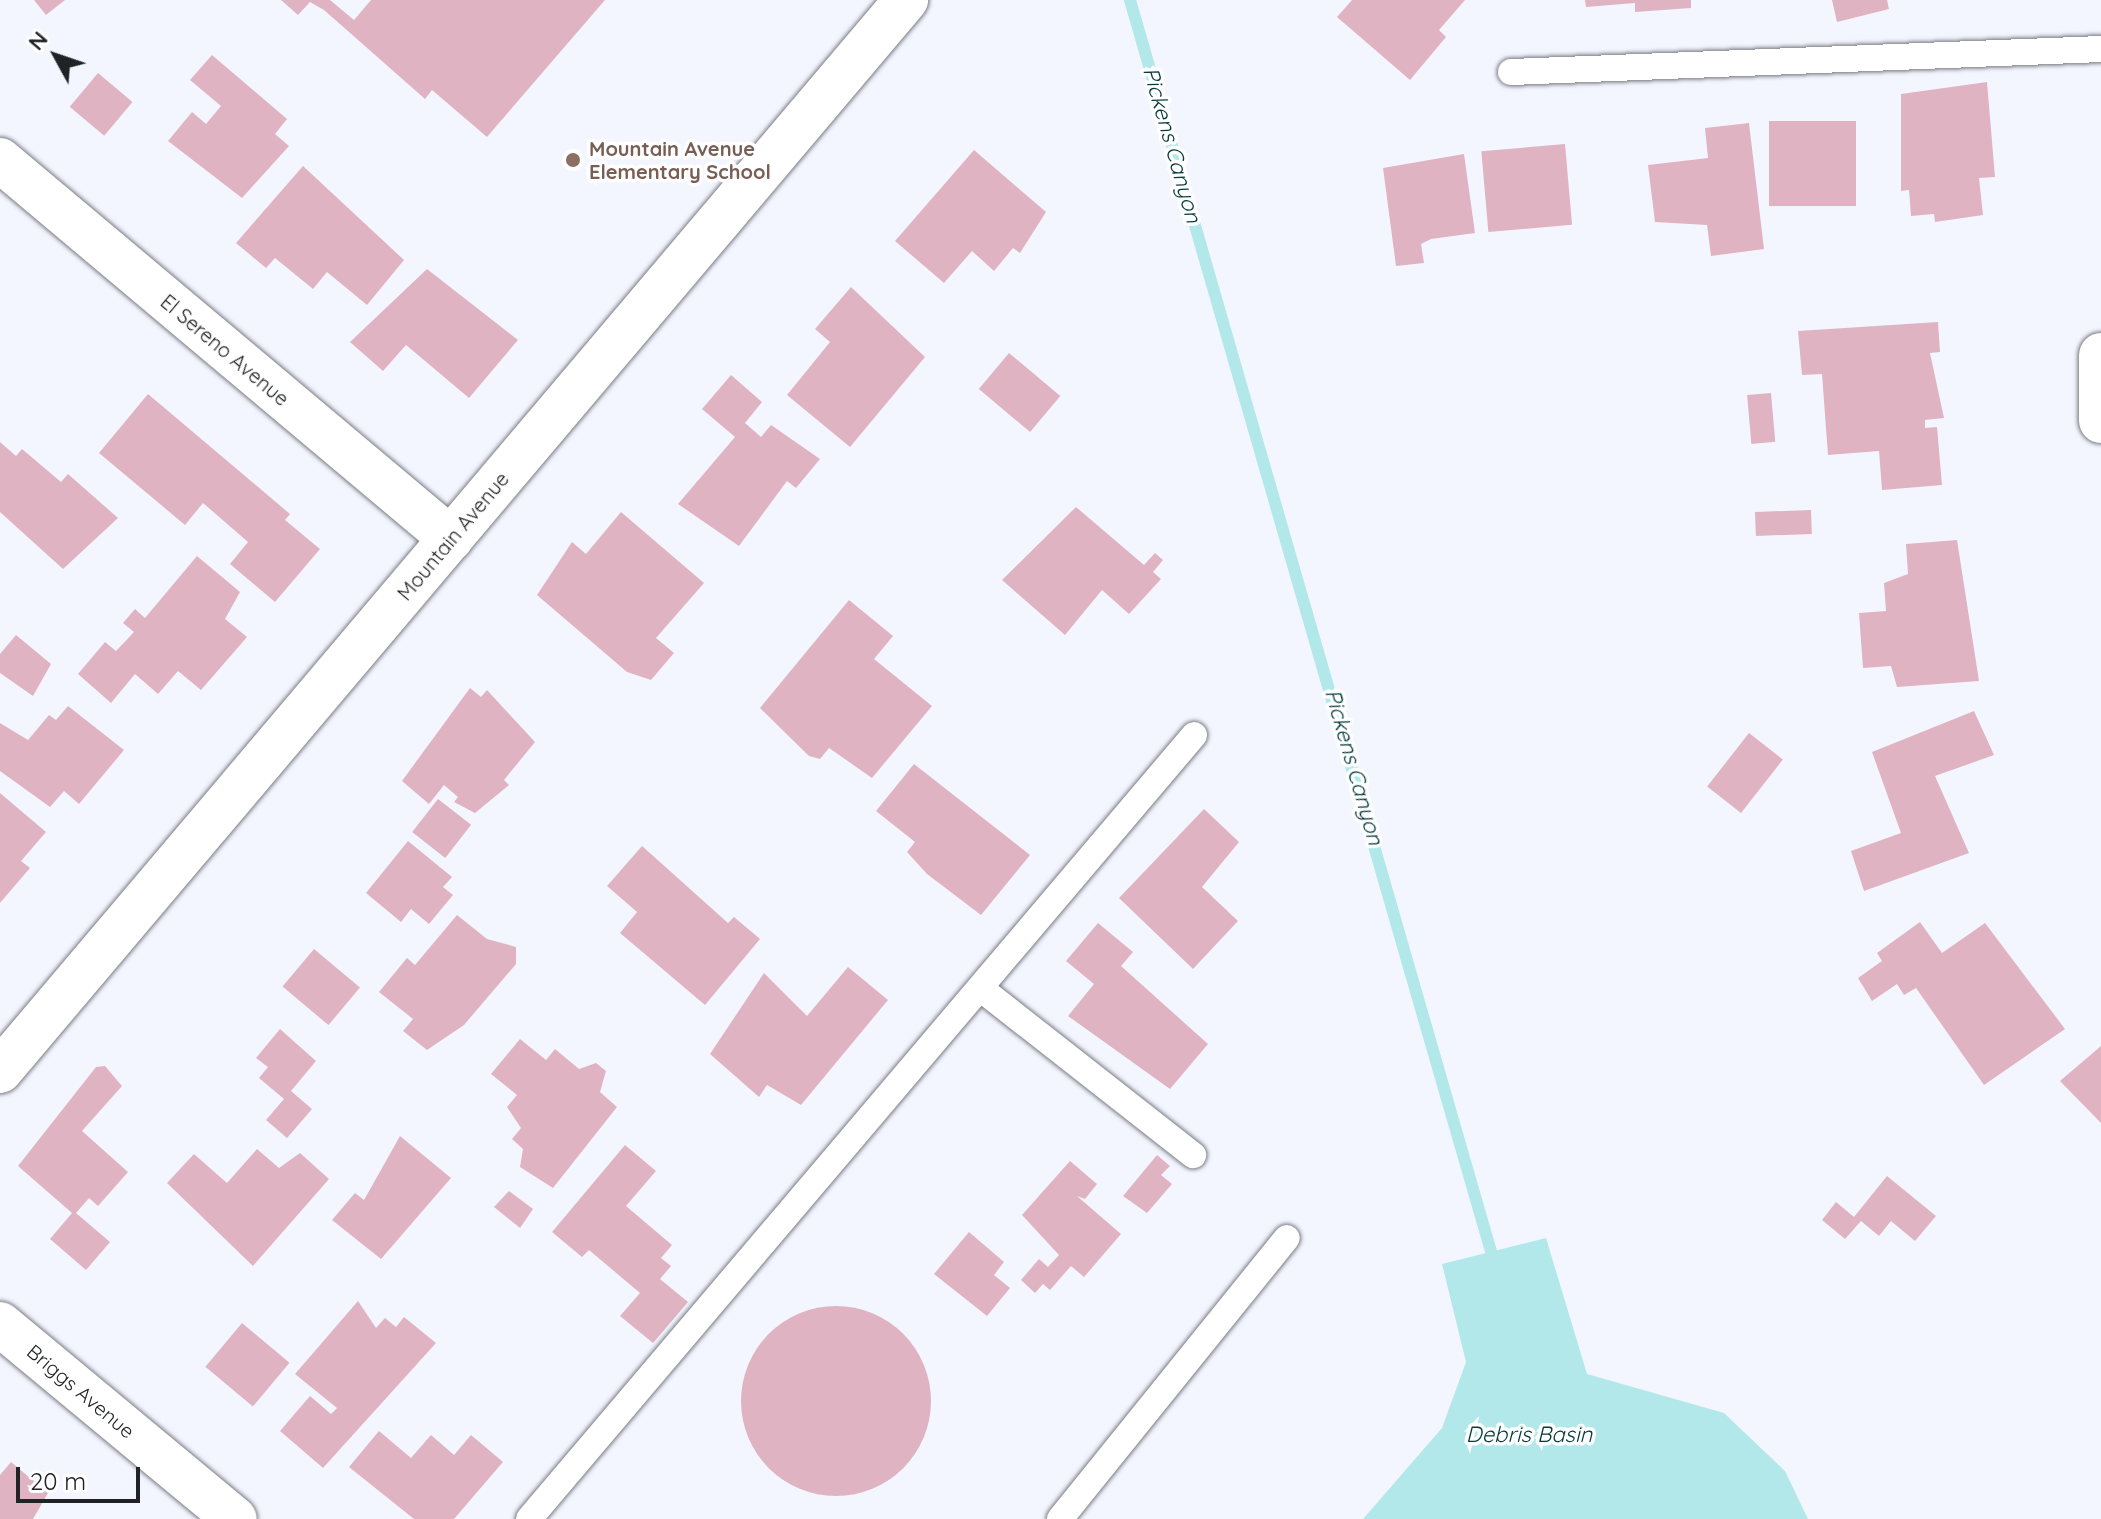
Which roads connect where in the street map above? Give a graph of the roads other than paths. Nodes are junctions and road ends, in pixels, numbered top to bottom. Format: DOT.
graph roads {
  1 [pos="906,0"];
  2 [pos="2101,49"];
  3 [pos="1511,72"];
  4 [pos="0,160"];
  5 [pos="2101,355"];
  6 [pos="2101,421"];
  7 [pos="451,539"];
  8 [pos="1194,735"];
  9 [pos="980,988"];
  10 [pos="0,1071"];
  11 [pos="1193,1155"];
  12 [pos="1287,1238"];
  13 [pos="0,1324"];
  14 [pos="235,1519"];
  15 [pos="529,1519"];
  16 [pos="1060,1519"];
  1 -- 7 [label="street, Mountain Avenue"];
  2 -- 3 [label="lane"];
  4 -- 7 [label="street, El Sereno Avenue"];
  5 -- 6 [label="street"];
  7 -- 10 [label="street, Mountain Avenue"];
  8 -- 9 [label="lane"];
  9 -- 11 [label="lane"];
  9 -- 15 [label="lane"];
  12 -- 16 [label="lane"];
  13 -- 14 [label="street, Briggs Avenue"];
}
